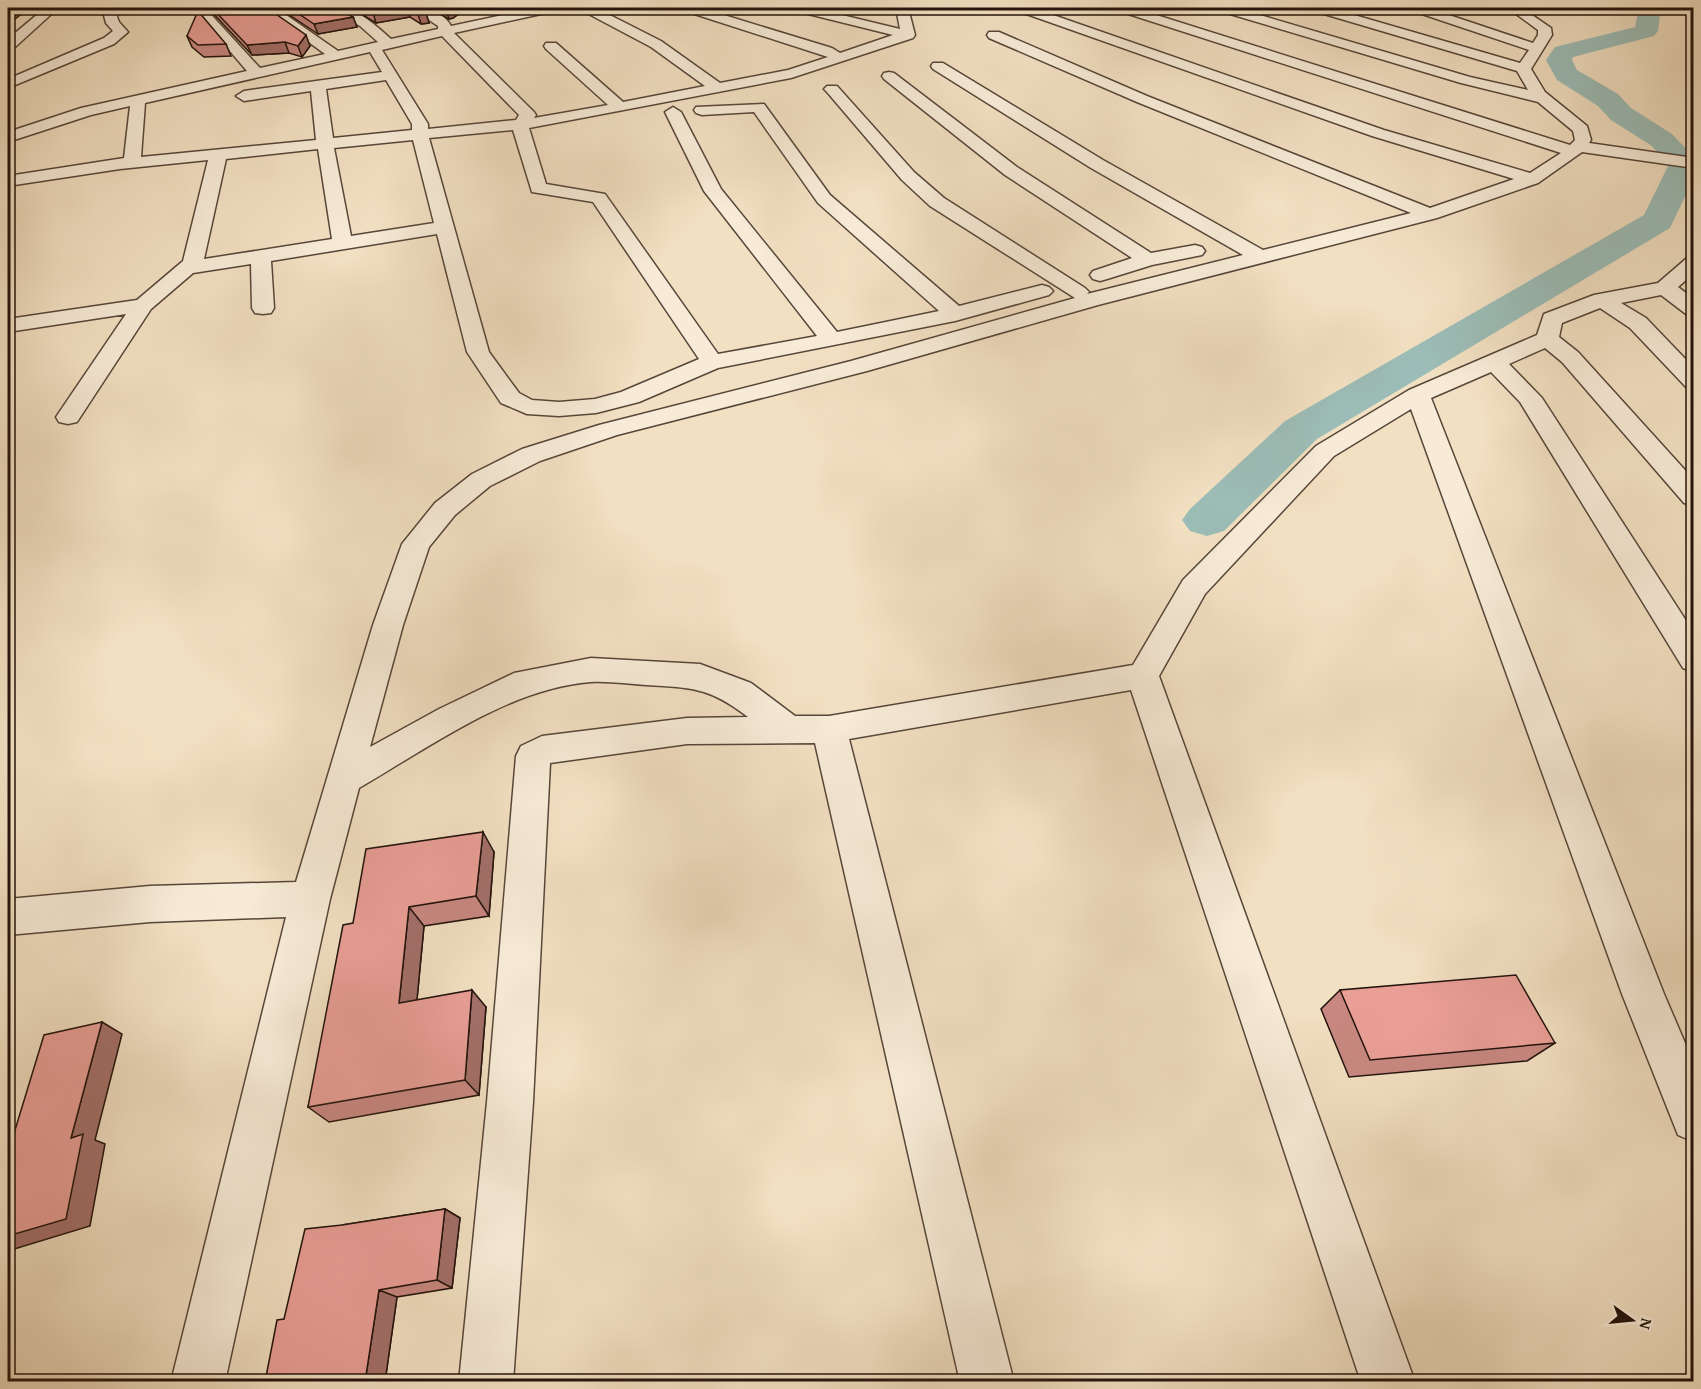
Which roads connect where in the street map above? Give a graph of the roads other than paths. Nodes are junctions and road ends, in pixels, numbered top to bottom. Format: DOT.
graph roads {
  1 [pos="52,8"];
  2 [pos="108,8"];
  3 [pos="200,8"];
  4 [pos="268,8"];
  5 [pos="339,8"];
  6 [pos="417,8"];
  7 [pos="499,8"];
  8 [pos="551,8"];
  9 [pos="587,8"];
  10 [pos="689,8"];
  11 [pos="800,8"];
  12 [pos="900,8"];
  13 [pos="1022,8"];
  14 [pos="1123,8"];
  15 [pos="1224,8"];
  16 [pos="1318,8"];
  17 [pos="1417,8"];
  18 [pos="1511,9"];
  19 [pos="516,15"];
  20 [pos="444,31"];
  21 [pos="909,35"];
  22 [pos="994,35"];
  23 [pos="381,45"];
  24 [pos="8,46"];
  25 [pos="551,46"];
  26 [pos="1536,48"];
  27 [pos="335,55"];
  28 [pos="839,58"];
  29 [pos="56,64"];
  30 [pos="938,66"];
  31 [pos="1523,68"];
  32 [pos="257,74"];
  33 [pos="391,75"];
  34 [pos="889,76"];
  35 [pos="47,83"];
  36 [pos="8,84"];
  37 [pos="204,85"];
  38 [pos="318,86"];
  39 [pos="718,89"];
  40 [pos="832,89"];
  41 [pos="1541,98"];
  42 [pos="138,99"];
  43 [pos="620,108"];
  44 [pos="35,112"];
  45 [pos="673,112"];
  46 [pos="571,117"];
  47 [pos="520,125"];
  48 [pos="420,135"];
  49 [pos="8,137"];
  50 [pos="26,137"];
  51 [pos="325,144"];
  52 [pos="1577,150"];
  53 [pos="218,155"];
  54 [pos="132,163"];
  55 [pos="1694,163"];
  56 [pos="16,179"];
  57 [pos="1532,179"];
  58 [pos="1430,214"];
  59 [pos="445,227"];
  60 [pos="342,243"];
  61 [pos="1236,243"];
  62 [pos="261,256"];
  63 [pos="1259,256"];
  64 [pos="1148,260"];
  65 [pos="1694,262"];
  66 [pos="187,268"];
  67 [pos="1067,285"];
  68 [pos="1665,288"];
  69 [pos="1090,300"];
  70 [pos="1602,300"];
  71 [pos="143,305"];
  72 [pos="263,308"];
  73 [pos="1694,309"];
  74 [pos="955,314"];
  75 [pos="8,325"];
  76 [pos="1547,339"];
  77 [pos="832,340"];
  78 [pos="712,362"];
  79 [pos="1493,362"];
  80 [pos="1694,382"];
  81 [pos="1418,395"];
  82 [pos="596,406"];
  83 [pos="68,417"];
  84 [pos="608,430"];
  85 [pos="1694,497"];
  86 [pos="1694,660"];
  87 [pos="1143,676"];
  88 [pos="809,729"];
  89 [pos="345,779"];
  90 [pos="310,900"];
  91 [pos="8,917"];
  92 [pos="1694,1119"];
  93 [pos="198,1382"];
  94 [pos="486,1382"];
  95 [pos="987,1382"];
  96 [pos="1388,1382"];
  1 -- 24 [label="street"];
  2 -- 29 [label="street"];
  3 -- 32 [label="street"];
  4 -- 27 [label="street"];
  5 -- 23 [label="street"];
  6 -- 20 [label="street"];
  7 -- 19 [label="street"];
  8 -- 19 [label="street"];
  9 -- 39 [label="street"];
  10 -- 28 [label="street"];
  11 -- 21 [label="street"];
  12 -- 21 [label="street"];
  13 -- 57 [label="street"];
  14 -- 52 [label="street"];
  15 -- 41 [label="street"];
  16 -- 31 [label="street"];
  17 -- 26 [label="street"];
  18 -- 26 [label="street"];
  19 -- 20 [label="street"];
  20 -- 23 [label="street"];
  20 -- 47 [label="street"];
  21 -- 28 [label="street"];
  22 -- 58 [label="street"];
  23 -- 27 [label="street"];
  23 -- 33 [label="street"];
  25 -- 43 [label="street"];
  26 -- 31 [label="street"];
  27 -- 32 [label="street"];
  28 -- 39 [label="street"];
  29 -- 35 [label="street"];
  29 -- 36 [label="street"];
  30 -- 61 [label="street"];
  31 -- 41 [label="street"];
  32 -- 37 [label="street"];
  33 -- 38 [label="street"];
  33 -- 48 [label="street"];
  34 -- 64 [label="street"];
  37 -- 38 [label="street"];
  37 -- 42 [label="street"];
  38 -- 51 [label="street"];
  39 -- 43 [label="street"];
  40 -- 67 [label="street"];
  41 -- 52 [label="street"];
  42 -- 50 [label="street"];
  42 -- 54 [label="street"];
  43 -- 46 [label="street"];
  44 -- 50 [label="street"];
  45 -- 46 [label="street"];
  45 -- 74 [label="street"];
  45 -- 77 [label="street"];
  46 -- 47 [label="street"];
  47 -- 48 [label="street"];
  47 -- 78 [label="street"];
  48 -- 51 [label="street"];
  48 -- 59 [label="street"];
  49 -- 50 [label="street"];
  51 -- 53 [label="street"];
  51 -- 60 [label="street"];
  52 -- 55 [label="street"];
  52 -- 57 [label="street"];
  53 -- 54 [label="street"];
  53 -- 66 [label="street"];
  54 -- 56 [label="street"];
  57 -- 58 [label="street"];
  58 -- 63 [label="street"];
  59 -- 60 [label="street"];
  59 -- 82 [label="street"];
  60 -- 62 [label="street"];
  61 -- 63 [label="street"];
  61 -- 64 [label="street"];
  62 -- 66 [label="street"];
  62 -- 72 [label="street"];
  63 -- 69 [label="street"];
  64 -- 67 [label="street"];
  65 -- 68 [label="street"];
  66 -- 71 [label="street"];
  67 -- 69 [label="street"];
  67 -- 74 [label="street"];
  68 -- 70 [label="street"];
  68 -- 73 [label="street"];
  69 -- 84 [label="street"];
  70 -- 76 [label="street"];
  70 -- 80 [label="street"];
  71 -- 75 [label="street"];
  71 -- 83 [label="street"];
  74 -- 77 [label="street"];
  76 -- 79 [label="street"];
  76 -- 85 [label="street"];
  77 -- 78 [label="street"];
  78 -- 82 [label="street"];
  79 -- 81 [label="street"];
  79 -- 86 [label="street"];
  81 -- 87 [label="street"];
  81 -- 92 [label="street"];
  82 -- 84 [label="street"];
  84 -- 89 [label="street"];
  87 -- 88 [label="street"];
  87 -- 96 [label="street"];
  88 -- 89 [label="street"];
  88 -- 94 [label="street"];
  88 -- 95 [label="street"];
  89 -- 90 [label="street"];
  90 -- 91 [label="street"];
  90 -- 93 [label="street"];
}
